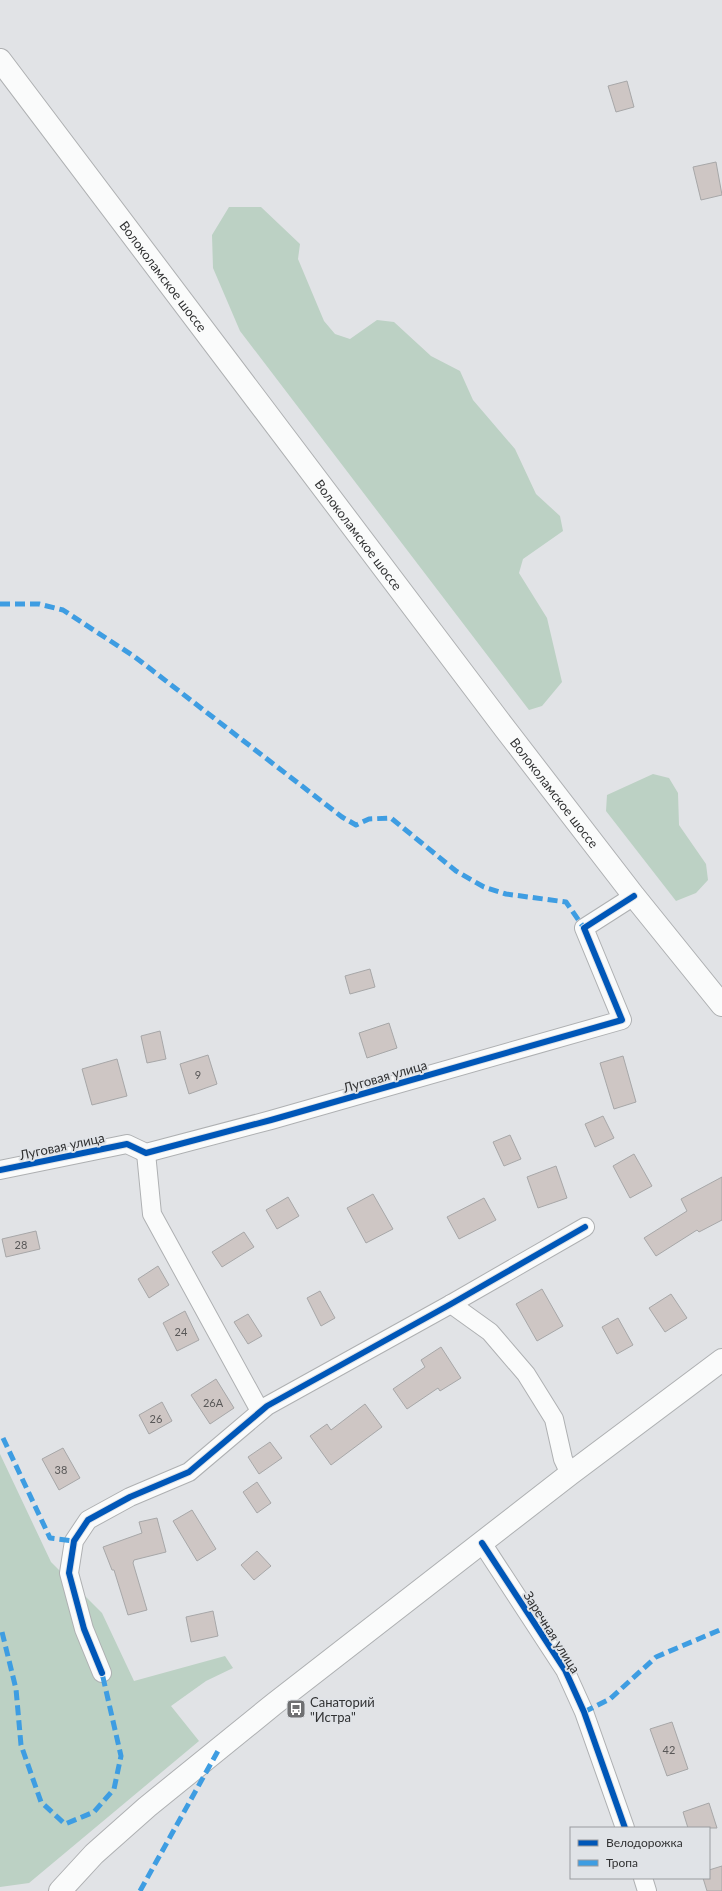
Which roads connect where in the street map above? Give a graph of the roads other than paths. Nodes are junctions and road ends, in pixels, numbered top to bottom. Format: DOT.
graph roads {
  1 [pos="0,60"];
  2 [pos="634,896"];
  3 [pos="722,1005"];
  4 [pos="146,1153"];
  5 [pos="0,1170"];
  6 [pos="585,1227"];
  7 [pos="451,1304"];
  8 [pos="722,1360"];
  9 [pos="260,1411"];
  10 [pos="570,1474"];
  11 [pos="482,1543"];
  12 [pos="102,1673"];
  13 [pos="625,1827"];
  14 [pos="643,1879"];
  15 [pos="60,1891"];
  16 [pos="647,1891"];
  1 -- 2 [label="main road, Волоколамское шоссе"];
  2 -- 3 [label="main road, Волоколамское шоссе"];
  2 -- 4 [label="street, Луговая улица"];
  4 -- 5 [label="street, Луговая улица"];
  4 -- 9 [label="street"];
  6 -- 7 [label="street"];
  7 -- 9 [label="street"];
  7 -- 10 [label="street"];
  8 -- 10 [label="main road"];
  9 -- 12 [label="street"];
  10 -- 11 [label="main road"];
  11 -- 13 [label="street, Заречная улица"];
  11 -- 15 [label="main road"];
  14 -- 16 [label="street"];
}
